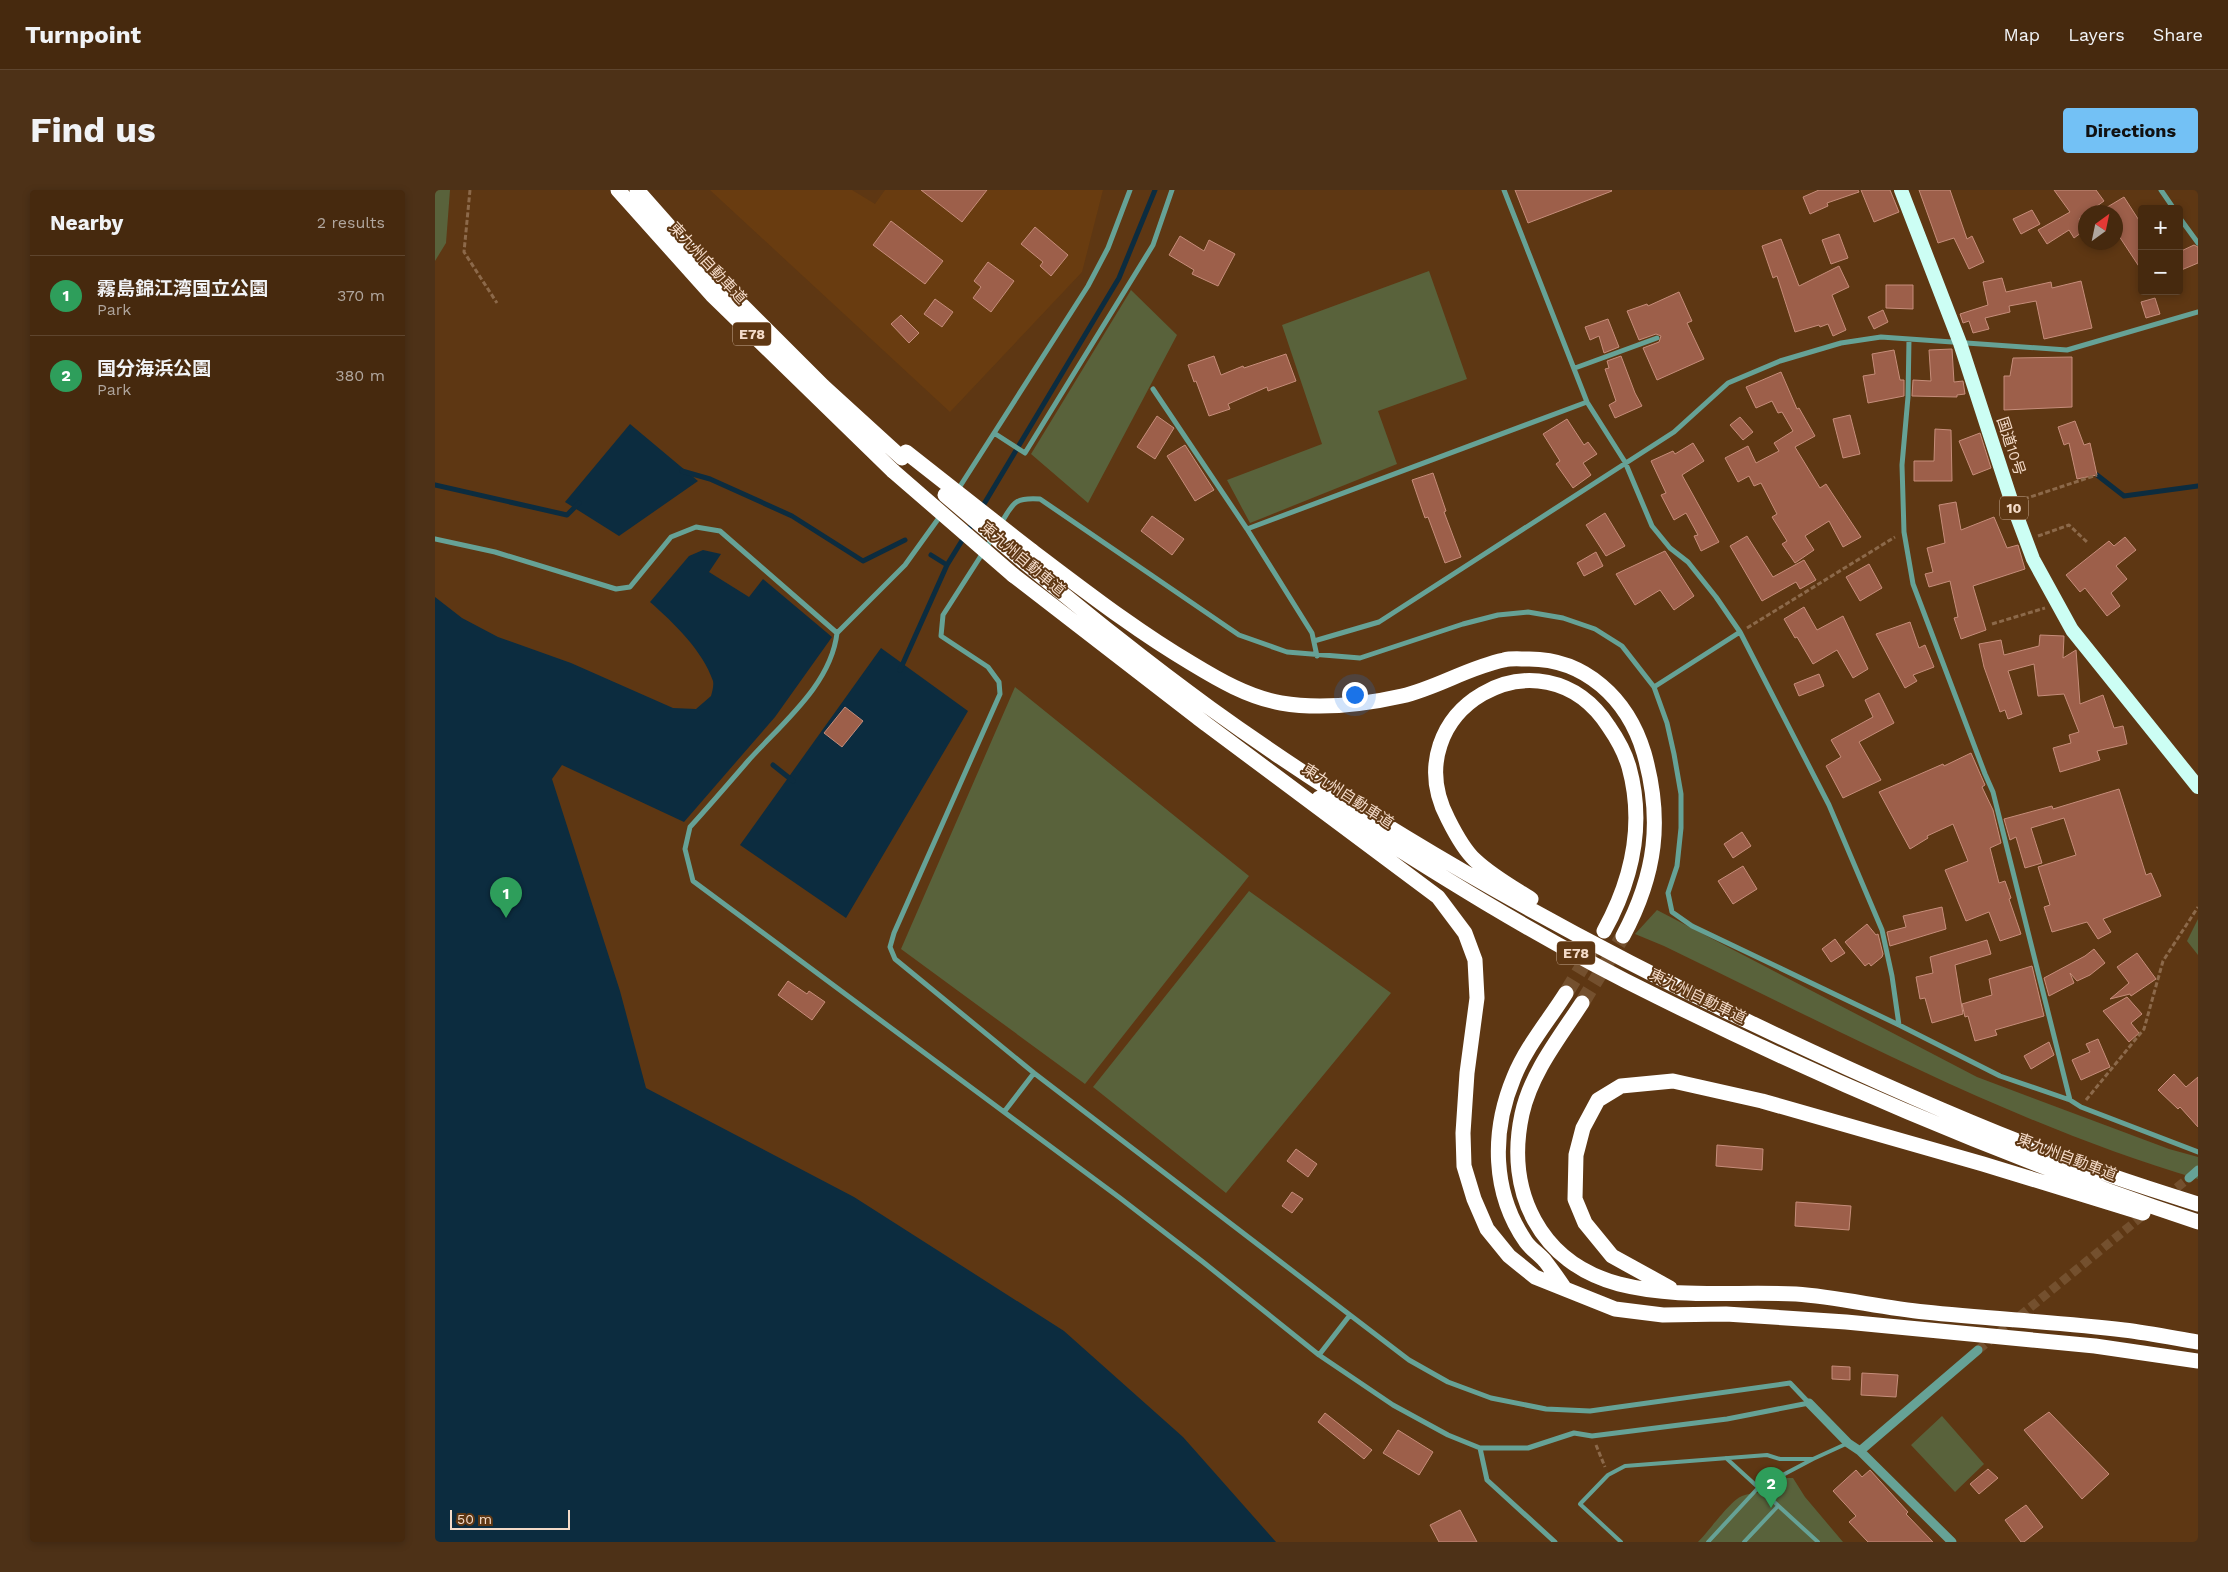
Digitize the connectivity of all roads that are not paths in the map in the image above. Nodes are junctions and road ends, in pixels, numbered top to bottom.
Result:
1 (618, 190) edge
2 (637, 190) edge
3 (1130, 190) edge
4 (1172, 190) edge
5 (1504, 190) edge
6 (1901, 190) edge
7 (2161, 190) edge
8 (2170, 205) edge
9 (2183, 222) edge
10 (2198, 243) edge
11 (2198, 312) edge
12 (1657, 338) dead end
13 (1909, 339) junction
14 (1960, 343) junction
15 (1575, 368) junction
16 (1153, 389) dead end
17 (1587, 402) junction
18 (993, 433) junction
19 (1625, 462) junction
20 (1247, 529) junction
21 (435, 540) edge
22 (1028, 556) junction
23 (1740, 632) junction
24 (837, 634) junction
25 (1314, 641) junction
26 (1317, 656) junction
27 (1654, 687) junction
28 (1197, 718) junction
29 (2198, 787) edge
30 (1603, 931) tunnel mouth
31 (1623, 936) tunnel mouth
32 (1646, 972) junction
33 (1566, 993) tunnel mouth
34 (1582, 1004) tunnel mouth
35 (1899, 1025) junction
36 (1034, 1073) junction
37 (2070, 1100) junction
38 (1004, 1112) junction
39 (2198, 1152) edge
40 (2198, 1170) edge
41 (2189, 1178) tunnel mouth
42 (2198, 1204) edge
43 (2198, 1222) edge
44 (2198, 1227) edge
45 (1566, 1290) junction
46 (1680, 1294) junction
47 (1350, 1315) junction
48 (2198, 1342) edge
49 (1978, 1350) tunnel mouth
50 (1319, 1355) junction
51 (2198, 1361) edge
52 (1809, 1403) junction
53 (1848, 1443) junction
54 (1479, 1448) junction
55 (1860, 1451) junction
56 (1726, 1458) junction
57 (1813, 1459) junction
58 (1758, 1488) junction
59 (1778, 1506) junction
60 (1555, 1542) edge
61 (1621, 1542) edge
62 (1707, 1542) edge
63 (1744, 1542) edge
64 (1818, 1542) edge
65 (1952, 1542) edge

1 - 28 highway, 東九州自動車道 / E78, bridge
2 - 22 highway, 東九州自動車道 / E78, bridge
3 - 18 street
4 - 18 street
5 - 15 street
6 - 14 highway, 国道10号 / 10
7 - 8 street
9 - 10 street
11 - 14 street
12 - 15 street
13 - 14 street
13 - 19 street
13 - 37 street
14 - 29 highway, 国道10号 / 10
15 - 17 street
16 - 20 street
17 - 19 street
17 - 20 street
18 - 24 street
19 - 23 street
19 - 25 street
20 - 25 street
21 - 24 street
22 - 31 highway
22 - 32 highway, 東九州自動車道 / E78
23 - 27 street
23 - 35 street
24 - 38 street
25 - 26 street
26 - 27 street
26 - 36 street
27 - 35 street
28 - 43 highway, 東九州自動車道 / E78
28 - 45 highway
30 - 32 highway
32 - 42 highway, 東九州自動車道 / E78
33 - 45 highway
34 - 46 highway
35 - 37 street
36 - 38 street
36 - 47 street
37 - 39 street
38 - 50 street
40 - 41 street
44 - 46 highway
45 - 51 highway
46 - 48 highway
47 - 50 street
47 - 52 street
49 - 55 street
50 - 54 street
52 - 53 street
52 - 54 street
53 - 55 street
53 - 57 lane
54 - 60 street
55 - 65 street
56 - 57 lane
56 - 58 lane
56 - 61 lane
57 - 58 lane
58 - 59 lane
58 - 62 lane
59 - 63 lane
59 - 64 lane

